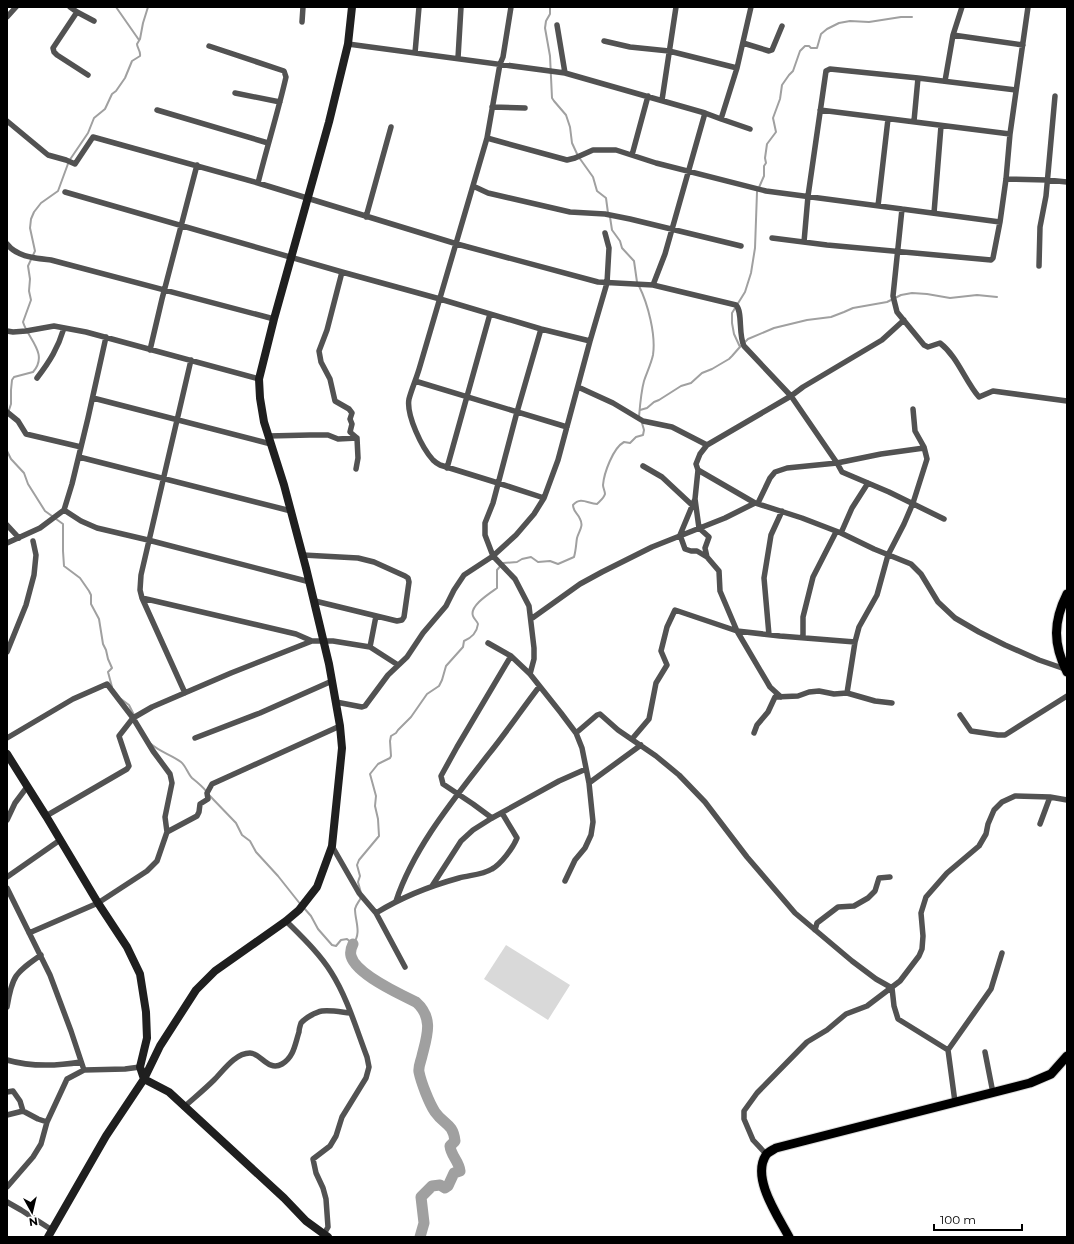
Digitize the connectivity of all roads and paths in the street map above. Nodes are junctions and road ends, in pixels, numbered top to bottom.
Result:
1 (16, 7) edge
2 (70, 7) edge
3 (303, 7) edge
4 (352, 7) edge
5 (419, 7) edge
6 (462, 7) edge
7 (511, 7) edge
8 (676, 7) edge
9 (751, 7) edge
10 (962, 7) edge
11 (1028, 7) edge
12 (77, 12) junction
13 (7, 17) edge
14 (94, 21) dead end
15 (302, 22) dead end
16 (557, 25) dead end
17 (782, 26) dead end
18 (952, 35) junction
19 (604, 40) dead end
20 (743, 43) junction
21 (348, 44) junction
22 (1023, 45) junction
23 (209, 46) dead end
24 (669, 51) junction
25 (415, 53) junction
26 (458, 58) junction
27 (500, 64) junction
28 (737, 68) junction
29 (565, 73) junction
30 (88, 75) dead end
31 (918, 78) junction
32 (945, 81) junction
33 (1016, 90) junction
34 (235, 93) dead end
35 (648, 96) junction
36 (1055, 96) dead end
37 (662, 100) junction
38 (280, 102) junction
39 (492, 106) junction
40 (525, 108) dead end
41 (157, 110) dead end
42 (820, 110) junction
43 (705, 113) junction
44 (721, 119) junction
45 (888, 119) junction
46 (7, 121) edge
47 (914, 121) junction
48 (941, 126) junction
49 (391, 127) dead end
50 (750, 129) dead end
51 (1010, 134) junction
52 (487, 138) junction
53 (268, 143) junction
54 (632, 155) junction
55 (197, 165) junction
56 (688, 171) junction
57 (1006, 179) junction
58 (1047, 180) junction
59 (1067, 182) edge
60 (258, 183) junction
61 (473, 186) junction
62 (65, 192) dead end
63 (808, 196) junction
64 (308, 199) junction
65 (878, 206) junction
66 (902, 209) junction
67 (934, 212) junction
68 (366, 216) junction
69 (1000, 222) junction
70 (182, 226) junction
71 (672, 229) junction
72 (605, 233) dead end
73 (772, 238) dead end
74 (804, 242) junction
75 (7, 244) edge
76 (457, 244) junction
77 (741, 246) dead end
78 (898, 251) junction
79 (292, 257) junction
80 (1039, 266) dead end
81 (342, 272) junction
82 (607, 283) junction
83 (653, 285) junction
84 (164, 289) junction
85 (440, 299) junction
86 (490, 314) junction
87 (274, 319) junction
88 (904, 320) junction
89 (64, 328) junction
90 (541, 329) junction
91 (7, 331) edge
92 (106, 337) junction
93 (590, 341) junction
94 (150, 350) junction
95 (191, 360) junction
96 (37, 378) dead end
97 (259, 379) junction
98 (415, 381) junction
99 (578, 386) junction
100 (467, 396) junction
101 (791, 396) junction
102 (93, 398) junction
103 (1067, 401) edge
104 (913, 409) dead end
105 (516, 412) junction
106 (8, 413) edge
107 (178, 419) junction
108 (567, 427) junction
109 (356, 438) junction
110 (270, 440) junction
111 (707, 445) junction
112 (81, 447) junction
113 (924, 448) junction
114 (79, 457) junction
115 (837, 463) junction
116 (643, 466) dead end
117 (447, 468) junction
118 (356, 469) dead end
119 (698, 470) junction
120 (163, 480) junction
121 (498, 483) junction
122 (868, 483) junction
123 (544, 498) junction
124 (696, 499) junction
125 (756, 503) junction
126 (913, 503) junction
127 (692, 505) junction
128 (63, 511) junction
129 (291, 511) junction
130 (782, 511) junction
131 (944, 519) dead end
132 (7, 525) edge
133 (40, 528) junction
134 (699, 528) junction
135 (839, 532) junction
136 (26, 535) junction
137 (680, 535) junction
138 (20, 538) junction
139 (148, 540) junction
140 (33, 541) junction
141 (7, 543) edge
142 (303, 555) junction
143 (888, 555) junction
144 (493, 556) junction
145 (707, 557) junction
146 (310, 582) junction
147 (1067, 594) edge
148 (142, 598) junction
149 (315, 601) junction
150 (376, 616) junction
151 (531, 620) junction
152 (737, 631) junction
153 (769, 635) junction
154 (803, 638) junction
155 (312, 641) junction
156 (324, 641) junction
157 (855, 642) junction
158 (488, 643) dead end
159 (370, 647) junction
160 (7, 652) edge
161 (511, 656) junction
162 (398, 664) junction
163 (1066, 671) edge
164 (530, 674) junction
165 (332, 681) junction
166 (539, 687) junction
167 (185, 693) junction
168 (847, 694) junction
169 (1067, 696) edge
170 (781, 697) junction
171 (336, 702) junction
172 (892, 703) dead end
173 (960, 715) dead end
174 (135, 717) junction
175 (340, 726) junction
176 (754, 733) dead end
177 (576, 734) junction
178 (7, 738) edge
179 (195, 738) dead end
180 (632, 739) junction
181 (641, 746) junction
182 (7, 754) edge
183 (586, 769) junction
184 (589, 784) junction
185 (27, 787) junction
186 (458, 794) junction
187 (1050, 796) junction
188 (1067, 800) edge
189 (502, 813) junction
190 (46, 816) junction
191 (492, 818) junction
192 (7, 820) edge
193 (1040, 824) dead end
194 (167, 832) junction
195 (60, 840) junction
196 (332, 846) junction
197 (7, 876) edge
198 (890, 877) dead end
199 (565, 881) dead end
200 (432, 886) junction
201 (7, 888) edge
202 (396, 901) junction
203 (98, 903) junction
204 (376, 913) junction
205 (286, 921) junction
206 (815, 930) junction
207 (29, 933) junction
208 (1002, 953) dead end
209 (41, 956) junction
210 (405, 967) dead end
211 (892, 988) junction
212 (7, 1007) edge
213 (350, 1013) junction
214 (948, 1050) junction
215 (985, 1052) dead end
216 (1067, 1056) edge
217 (7, 1060) edge
218 (82, 1062) junction
219 (140, 1067) junction
220 (84, 1070) junction
221 (144, 1079) junction
222 (7, 1092) edge
223 (993, 1093) junction
224 (955, 1102) junction
225 (184, 1107) junction
226 (23, 1111) junction
227 (7, 1115) edge
228 (47, 1122) junction
229 (766, 1154) junction
230 (7, 1187) edge
231 (7, 1202) edge
232 (50, 1234) edge
233 (326, 1236) edge
234 (789, 1237) edge

1 - 13 street
2 - 12 street
3 - 15 street
4 - 21 street
5 - 25 street
6 - 26 street
7 - 27 street
8 - 24 street
9 - 20 street
10 - 18 street
11 - 22 street
12 - 14 street
12 - 30 street
16 - 29 street
17 - 20 street
18 - 22 street
18 - 32 street
19 - 24 street
20 - 28 street
21 - 25 street
21 - 64 street
22 - 33 street
23 - 38 street
24 - 28 street
24 - 37 street
25 - 26 street
26 - 27 street
27 - 29 street
27 - 39 street
28 - 44 street
29 - 35 street
31 - 32 street
31 - 42 street
31 - 47 street
32 - 33 street
33 - 51 street
34 - 38 street
35 - 37 street
35 - 54 street
36 - 58 street
37 - 43 street
38 - 53 street
39 - 40 street
39 - 52 street
41 - 53 street
42 - 45 street
42 - 63 street
43 - 44 street
43 - 56 street
44 - 50 street
45 - 47 street
45 - 65 street
46 - 55 street
47 - 48 street
48 - 51 street
48 - 67 street
49 - 68 street
51 - 57 street
52 - 54 street
52 - 61 street
53 - 60 street
54 - 56 street
55 - 60 street
55 - 70 street
56 - 63 street
56 - 71 street
57 - 58 street
57 - 69 street
58 - 59 street
58 - 80 street
60 - 64 street
61 - 71 street
61 - 76 street
62 - 70 street
63 - 65 street
63 - 74 street
64 - 68 street
64 - 79 street
65 - 66 street
66 - 67 street
66 - 78 street
67 - 69 street
68 - 76 street
69 - 78 street
70 - 79 street
70 - 84 street
71 - 77 street
71 - 83 street
72 - 82 street
73 - 74 street
74 - 78 street
75 - 84 street
76 - 82 street
76 - 85 street
78 - 88 street
79 - 81 street
79 - 87 street
81 - 85 street
81 - 109 street
82 - 83 street
82 - 93 street
83 - 101 street
84 - 87 street
84 - 94 street
85 - 86 street
85 - 98 street
86 - 90 street
86 - 100 street
87 - 97 street
88 - 101 street
88 - 103 street
89 - 91 street
89 - 92 street
89 - 96 street
90 - 93 street
90 - 105 street
92 - 94 street
92 - 102 street
93 - 99 street
94 - 95 street
95 - 97 street
95 - 107 street
97 - 110 street
98 - 100 street
98 - 117 street
99 - 108 street
99 - 111 street
100 - 105 street
100 - 117 street
101 - 111 street
101 - 115 street
102 - 107 street
102 - 112 street
104 - 113 street
105 - 108 street
105 - 121 street
106 - 112 street
107 - 110 street
107 - 120 street
108 - 123 street
109 - 110 street
109 - 118 street
110 - 129 street
111 - 119 street
112 - 114 street
113 - 115 street
113 - 126 street
114 - 120 street
114 - 128 street
115 - 122 street
115 - 125 street
116 - 127 street
117 - 121 street
119 - 124 street
119 - 125 street
120 - 129 street
120 - 139 street
121 - 123 street
121 - 144 street
122 - 126 street
122 - 135 street
123 - 144 street
124 - 127 street
124 - 134 street
125 - 130 street
125 - 134 street
126 - 131 street
126 - 143 street
127 - 137 street
128 - 133 street
128 - 139 street
129 - 142 street
130 - 135 street
130 - 153 street
132 - 138 street
133 - 136 street
133 - 140 street
134 - 137 street
134 - 145 street
135 - 143 street
135 - 154 street
136 - 138 street
136 - 140 street
137 - 145 street
137 - 151 street
138 - 141 street
139 - 146 street
139 - 148 street
140 - 160 street
142 - 146 street
142 - 150 street
143 - 157 street
143 - 163 street
144 - 151 street
144 - 162 street
145 - 152 street
146 - 149 street
147 - 163 main road
148 - 155 street
148 - 167 street
149 - 150 street
149 - 156 street
150 - 159 street
151 - 164 street
152 - 153 street
152 - 170 street
152 - 180 street
153 - 154 street
154 - 157 street
155 - 156 street
155 - 167 street
156 - 159 street
156 - 165 street
157 - 168 street
158 - 161 street
159 - 162 street
161 - 164 street
161 - 186 street
162 - 171 street
164 - 166 street
165 - 171 street
165 - 179 street
166 - 177 street
166 - 186 street
167 - 174 street
168 - 170 street
168 - 172 street
169 - 173 street
170 - 176 street
171 - 175 street
174 - 178 street
174 - 190 street
174 - 194 street
175 - 194 street
175 - 196 street
177 - 180 street
177 - 183 street
180 - 181 street
181 - 184 street
181 - 206 street
182 - 185 street
183 - 184 street
183 - 189 street
184 - 199 street
185 - 190 street
185 - 192 street
186 - 191 street
186 - 202 street
187 - 188 street
187 - 193 street
187 - 211 street
189 - 191 street
189 - 200 street
190 - 195 street
191 - 200 street
194 - 203 street
195 - 197 street
195 - 203 street
196 - 204 street
196 - 205 street
198 - 206 street
200 - 202 street
201 - 207 street
202 - 204 street
203 - 207 street
203 - 219 street
204 - 210 street
205 - 213 street
205 - 221 street
206 - 211 street
207 - 209 street
208 - 214 street
209 - 212 street
209 - 218 street
211 - 214 street
211 - 229 street
213 - 225 street
213 - 233 street
214 - 224 street
215 - 223 street
216 - 223 main road
217 - 218 street
218 - 220 street
219 - 220 street
219 - 221 street
220 - 228 street
221 - 225 street
221 - 232 street
222 - 226 street
223 - 224 main road
224 - 229 main road
225 - 233 street
226 - 227 street
226 - 228 street
228 - 230 street
229 - 234 main road
231 - 232 street

